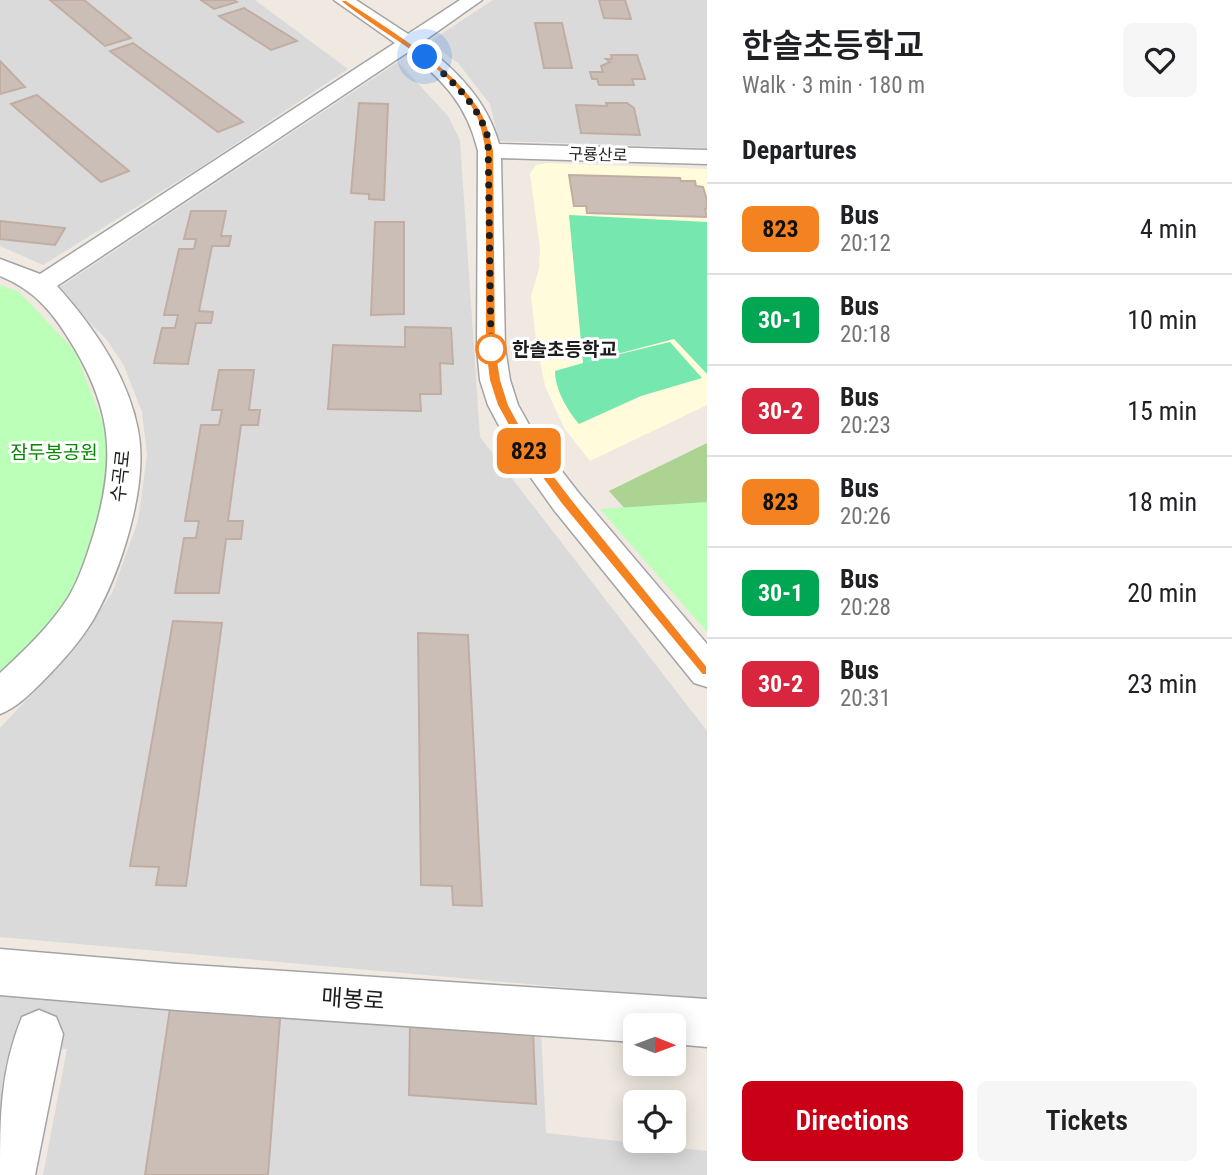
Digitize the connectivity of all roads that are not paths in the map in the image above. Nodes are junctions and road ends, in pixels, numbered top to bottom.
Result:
1 (343, 0) edge
2 (473, 0) edge
3 (406, 43) junction
4 (489, 150) junction
5 (707, 157) edge
6 (0, 267) edge
7 (41, 285) junction
8 (707, 671) edge
9 (0, 697) edge
10 (0, 972) edge
11 (707, 1023) edge
12 (39, 1034) dead end
13 (9, 1175) edge

1 - 3 street
2 - 3 street
3 - 4 street
3 - 7 street
4 - 5 street, 구룡산로
4 - 8 street
6 - 7 street, 수곡로
7 - 9 street, 수곡로
10 - 11 street, 매봉로
12 - 13 street

